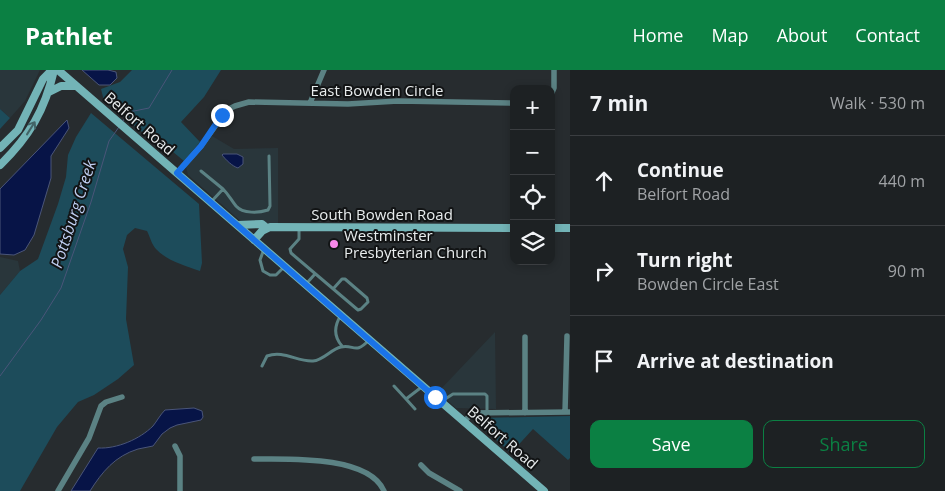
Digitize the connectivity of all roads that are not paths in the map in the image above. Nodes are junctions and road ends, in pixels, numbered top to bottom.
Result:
1 (53, 70) edge
2 (58, 70) edge
3 (324, 70) edge
4 (554, 70) edge
5 (554, 85) edge
6 (76, 86) junction
7 (49, 92) junction
8 (310, 103) junction
9 (510, 103) edge
10 (0, 148) edge
11 (269, 156) dead end
12 (0, 166) edge
13 (201, 171) dead end
14 (177, 173) junction
15 (223, 189) junction
16 (211, 202) junction
17 (238, 225) junction
18 (299, 227) junction
19 (266, 228) junction
20 (510, 228) edge
21 (555, 228) edge
22 (570, 228) edge
23 (254, 240) junction
24 (264, 248) junction
25 (285, 266) junction
26 (315, 274) junction
27 (306, 284) junction
28 (333, 289) junction
29 (341, 315) junction
30 (566, 336) dead end
31 (525, 337) dead end
32 (370, 340) junction
33 (342, 346) junction
34 (262, 365) dead end
35 (394, 386) dead end
36 (423, 386) junction
37 (122, 397) dead end
38 (406, 399) junction
39 (441, 402) junction
40 (415, 409) dead end
41 (524, 412) junction
42 (567, 412) edge
43 (487, 413) junction
44 (464, 422) junction
45 (175, 446) dead end
46 (254, 459) dead end
47 (421, 465) dead end
48 (58, 491) edge
49 (180, 491) edge
50 (384, 491) edge
51 (460, 491) edge
52 (544, 491) edge

1 - 7 main road
1 - 10 main road
2 - 6 main road, Belfort Road
3 - 8 street
4 - 5 street
6 - 7 main road
6 - 14 main road, Belfort Road
12 -> 7 main road
8 - 9 street, East Bowden Circle
8 - 14 street, East Bowden Circle
11 - 15 lane
13 - 15 lane
14 - 16 main road, Belfort Road
15 - 16 lane
16 - 17 main road, Belfort Road
17 - 19 main road, South Bowden Road
17 - 23 main road, Belfort Road
18 - 19 main road, South Bowden Road
18 - 20 main road, South Bowden Road
18 - 26 lane
19 - 23 main road
21 - 22 main road
23 - 24 main road, Belfort Road
24 - 25 main road, Belfort Road
24 - 25 lane
25 - 27 main road, Belfort Road
26 - 27 lane
26 - 28 lane
27 - 29 main road, Belfort Road
28 - 28 lane
29 - 32 main road, Belfort Road
29 - 33 lane
30 - 42 street
31 - 41 street
32 - 33 lane
32 - 36 main road, Belfort Road
33 - 34 lane
35 - 38 lane
36 - 38 lane
36 - 39 main road, Belfort Road
37 - 48 street
38 - 40 lane
39 - 43 lane
39 - 44 main road, Belfort Road
41 - 42 street
41 - 43 street
43 - 44 street
44 - 52 main road, Belfort Road
45 - 49 street
46 - 50 street
47 - 51 street

